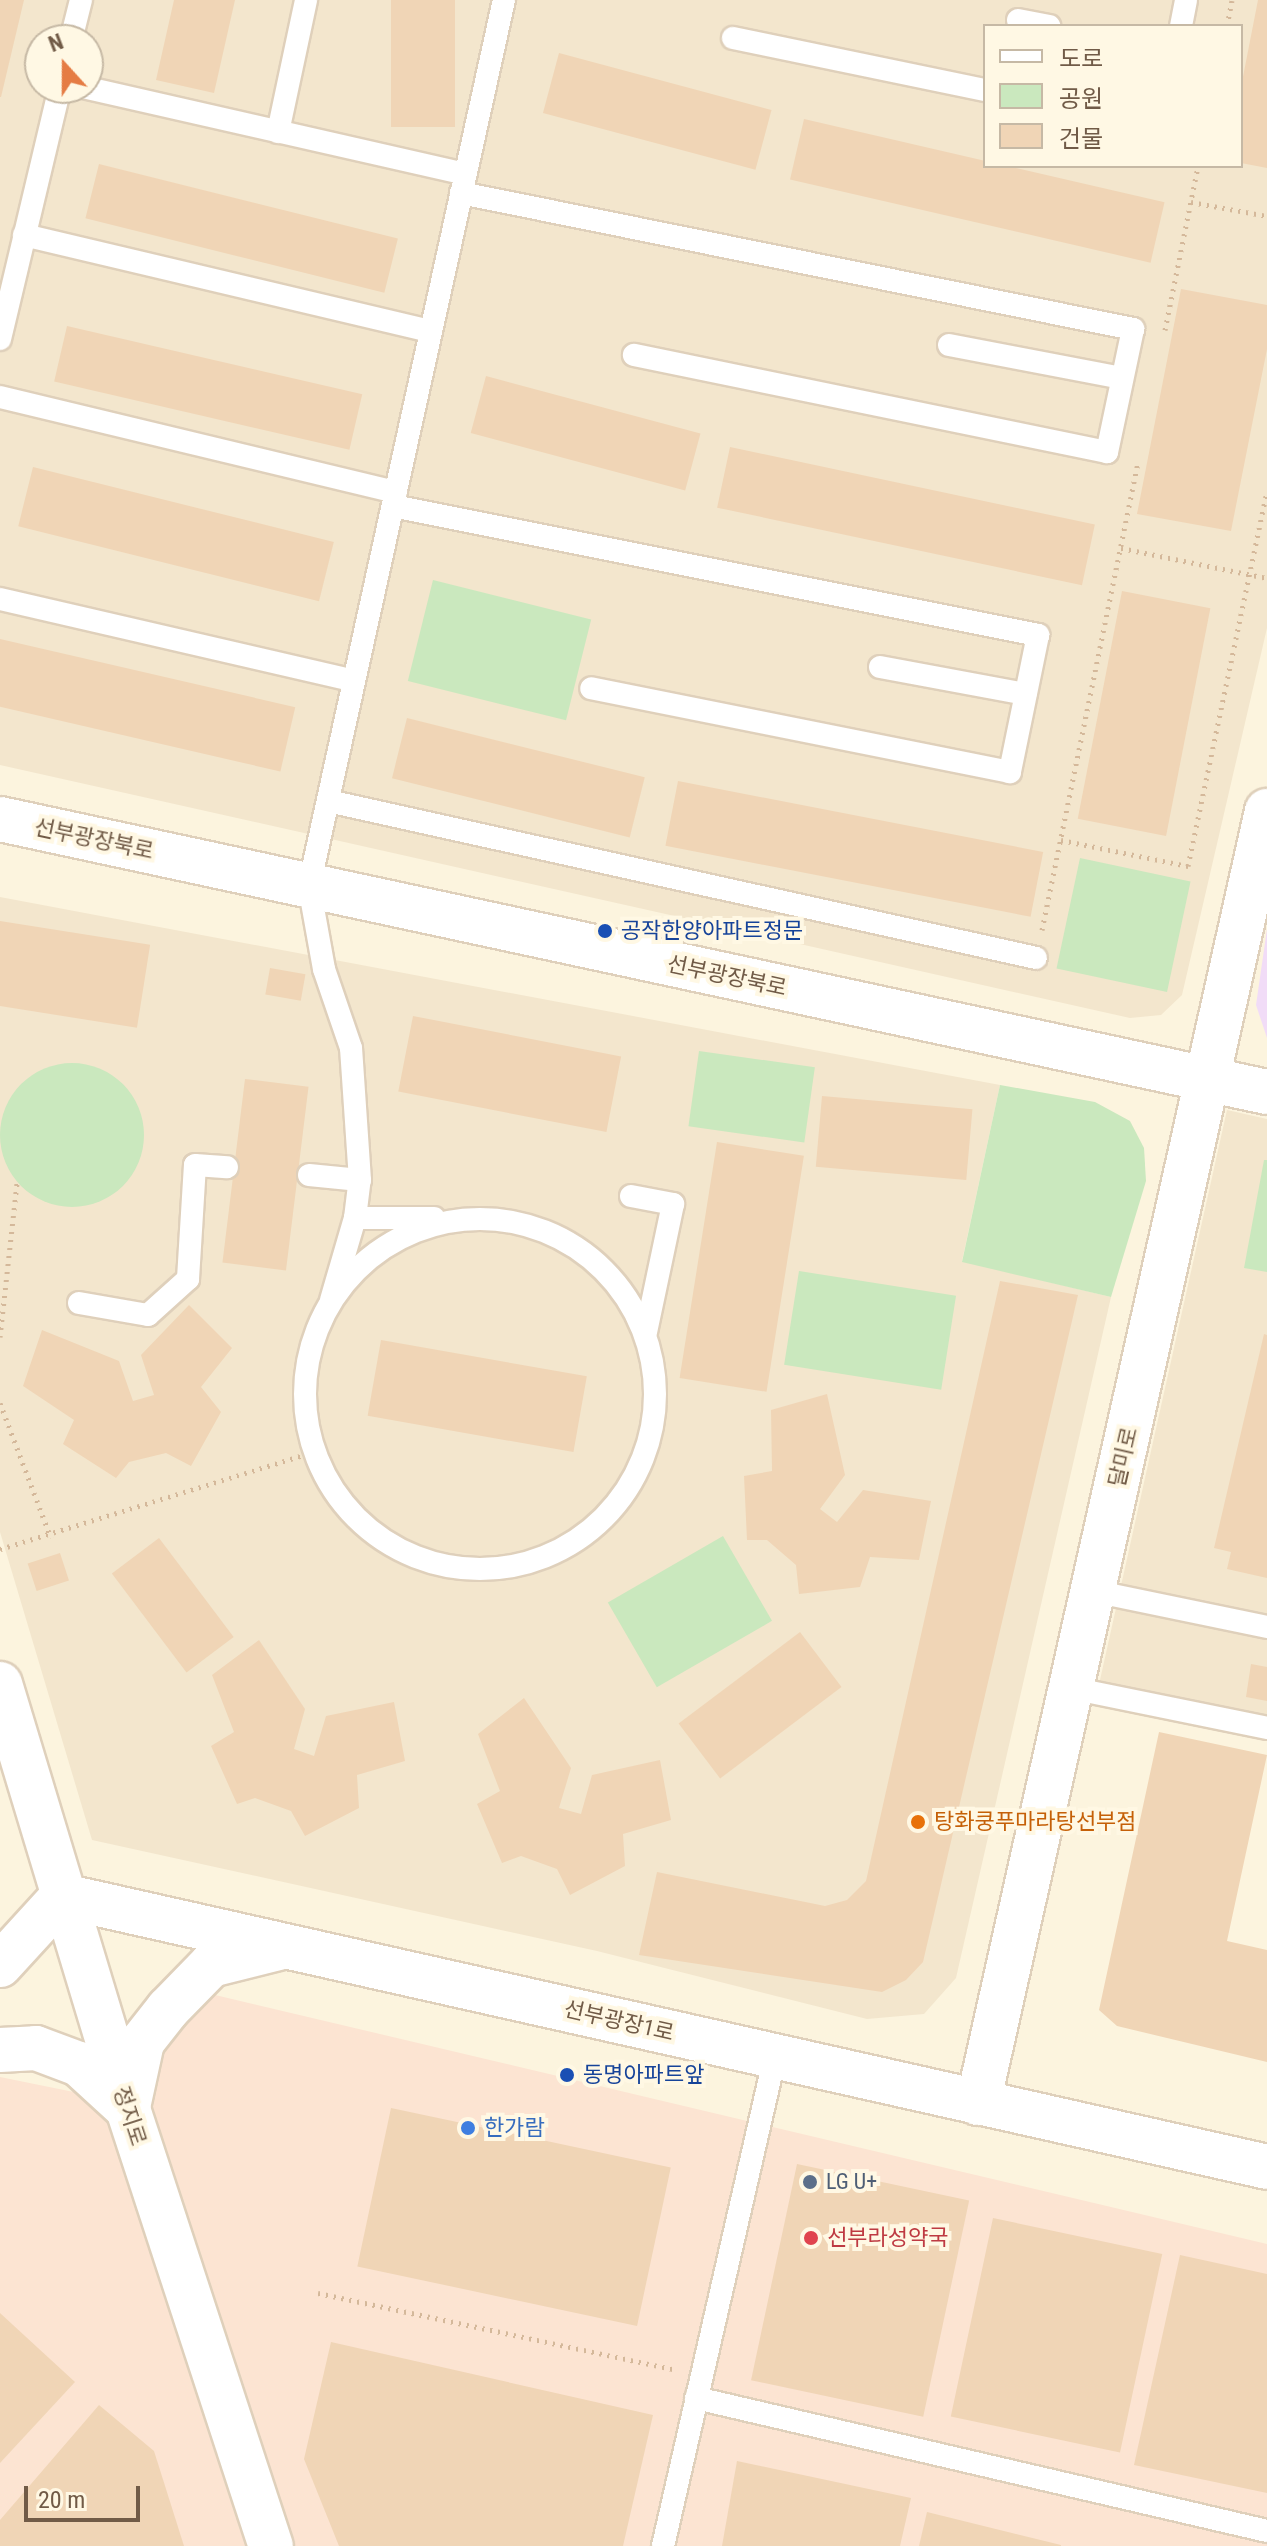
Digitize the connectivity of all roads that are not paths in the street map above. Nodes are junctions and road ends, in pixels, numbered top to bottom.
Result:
1 (81, 0) edge
2 (306, 0) edge
3 (504, 0) edge
4 (1186, 0) edge
5 (1018, 20) dead end
6 (75, 24) edge
7 (1039, 24) edge
8 (1181, 24) edge
9 (733, 38) dead end
10 (983, 90) edge
11 (104, 92) edge
12 (56, 104) edge
13 (278, 132) junction
14 (463, 184) junction
15 (24, 235) junction
16 (431, 331) junction
17 (0, 339) edge
18 (949, 345) dead end
19 (634, 355) dead end
20 (1122, 378) junction
21 (0, 397) edge
22 (394, 499) junction
23 (0, 599) edge
24 (880, 667) dead end
25 (354, 681) junction
26 (591, 688) dead end
27 (1026, 694) junction
28 (328, 801) junction
29 (1267, 811) edge
30 (0, 819) edge
31 (309, 886) junction
32 (1036, 958) road end
33 (1207, 1079) junction
34 (1267, 1092) edge
35 (227, 1167) dead end
36 (309, 1175) dead end
37 (360, 1180) junction
38 (631, 1196) dead end
39 (355, 1218) junction
40 (494, 1218) junction
41 (331, 1300) junction
42 (79, 1303) dead end
43 (646, 1332) junction
44 (1093, 1591) junction
45 (1267, 1627) edge
46 (0, 1684) edge
47 (1071, 1688) junction
48 (1267, 1728) edge
49 (63, 1896) junction
50 (284, 1946) junction
51 (0, 1965) edge
52 (0, 2050) edge
53 (775, 2056) junction
54 (978, 2103) junction
55 (128, 2109) junction
56 (1267, 2167) edge
57 (696, 2398) junction
58 (1267, 2531) edge
59 (271, 2546) edge
60 (663, 2546) edge

1 - 6 lane
2 - 13 lane
3 - 14 lane
4 - 8 lane
5 - 7 lane
9 - 10 lane
11 - 13 lane
12 - 15 lane
13 - 14 lane
14 - 16 lane
14 - 20 lane
15 - 16 lane
15 - 17 lane
16 - 22 lane
18 - 20 lane
19 - 20 lane
21 - 22 lane
22 - 25 lane
22 - 27 lane
23 - 25 lane
24 - 27 lane
25 - 28 lane
26 - 27 lane
28 - 31 lane
28 - 32 lane
29 - 33 street, 달미로
30 - 31 street, 선부광장북로
31 - 33 street, 선부광장북로
31 - 37 lane
33 - 34 street, 선부광장북로
33 - 44 street, 달미로
35 - 42 lane
36 - 37 lane
37 - 39 lane
38 - 43 lane
39 - 40 lane
39 - 41 lane
40 - 41 lane
40 - 43 lane
41 - 43 lane
44 - 45 lane
44 - 47 street, 달미로
46 - 49 street, 정지로
47 - 48 lane
47 - 54 street, 달미로
49 - 50 street, 선부광장1로
49 - 51 street
49 - 55 street, 정지로
50 - 53 street, 선부광장1로
50 - 55 street
52 - 55 street
53 - 54 street, 선부광장1로
53 - 57 lane
54 - 56 street, 선부광장1로
55 - 59 street, 정지로
57 - 58 lane
57 - 60 lane

